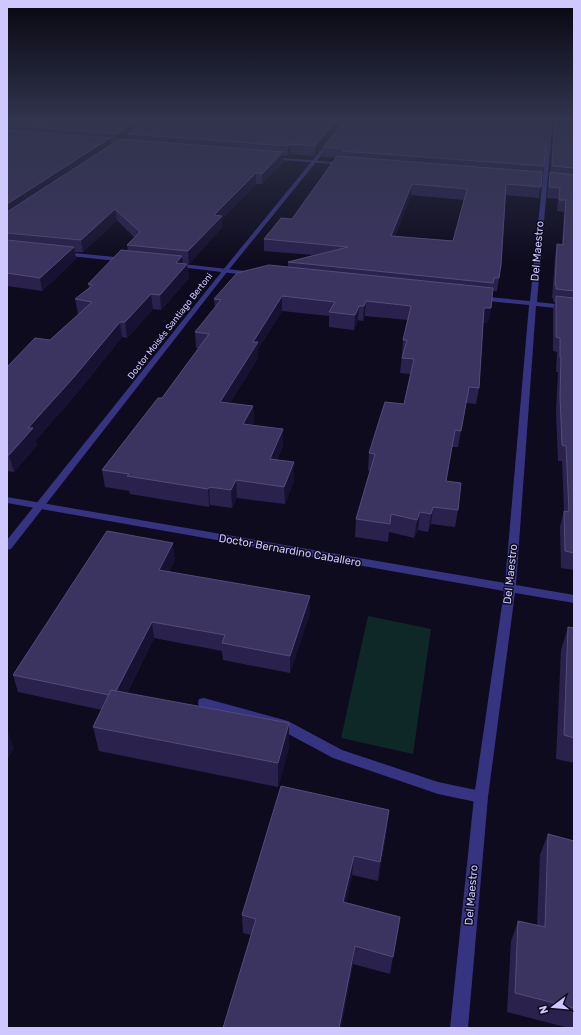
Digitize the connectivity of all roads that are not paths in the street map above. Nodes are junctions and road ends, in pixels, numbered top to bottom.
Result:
1 (310, 166) edge
2 (545, 166) edge
3 (54, 253) edge
4 (131, 261) edge
5 (170, 265) edge
6 (225, 271) junction
7 (264, 275) edge
8 (469, 297) edge
9 (532, 304) junction
10 (574, 308) edge
11 (7, 500) edge
12 (41, 506) junction
13 (7, 547) edge
14 (510, 588) junction
15 (574, 599) edge
16 (204, 703) dead end
17 (480, 797) junction
18 (458, 1028) edge

1 - 6 street, Doctor Moisés Santiago Bertoni
2 - 9 street, Del Maestro
3 - 4 street
5 - 6 street
6 - 7 street
6 - 12 street, Doctor Moisés Santiago Bertoni
8 - 9 street
9 - 10 street
9 - 14 street, Del Maestro
11 - 12 street, Doctor Bernardino Caballero
12 - 13 street, Doctor Moisés Santiago Bertoni
12 - 14 street, Doctor Bernardino Caballero
14 - 15 street, Doctor Bernardino Caballero
14 - 17 street, Del Maestro
16 - 17 street
17 - 18 street, Del Maestro

